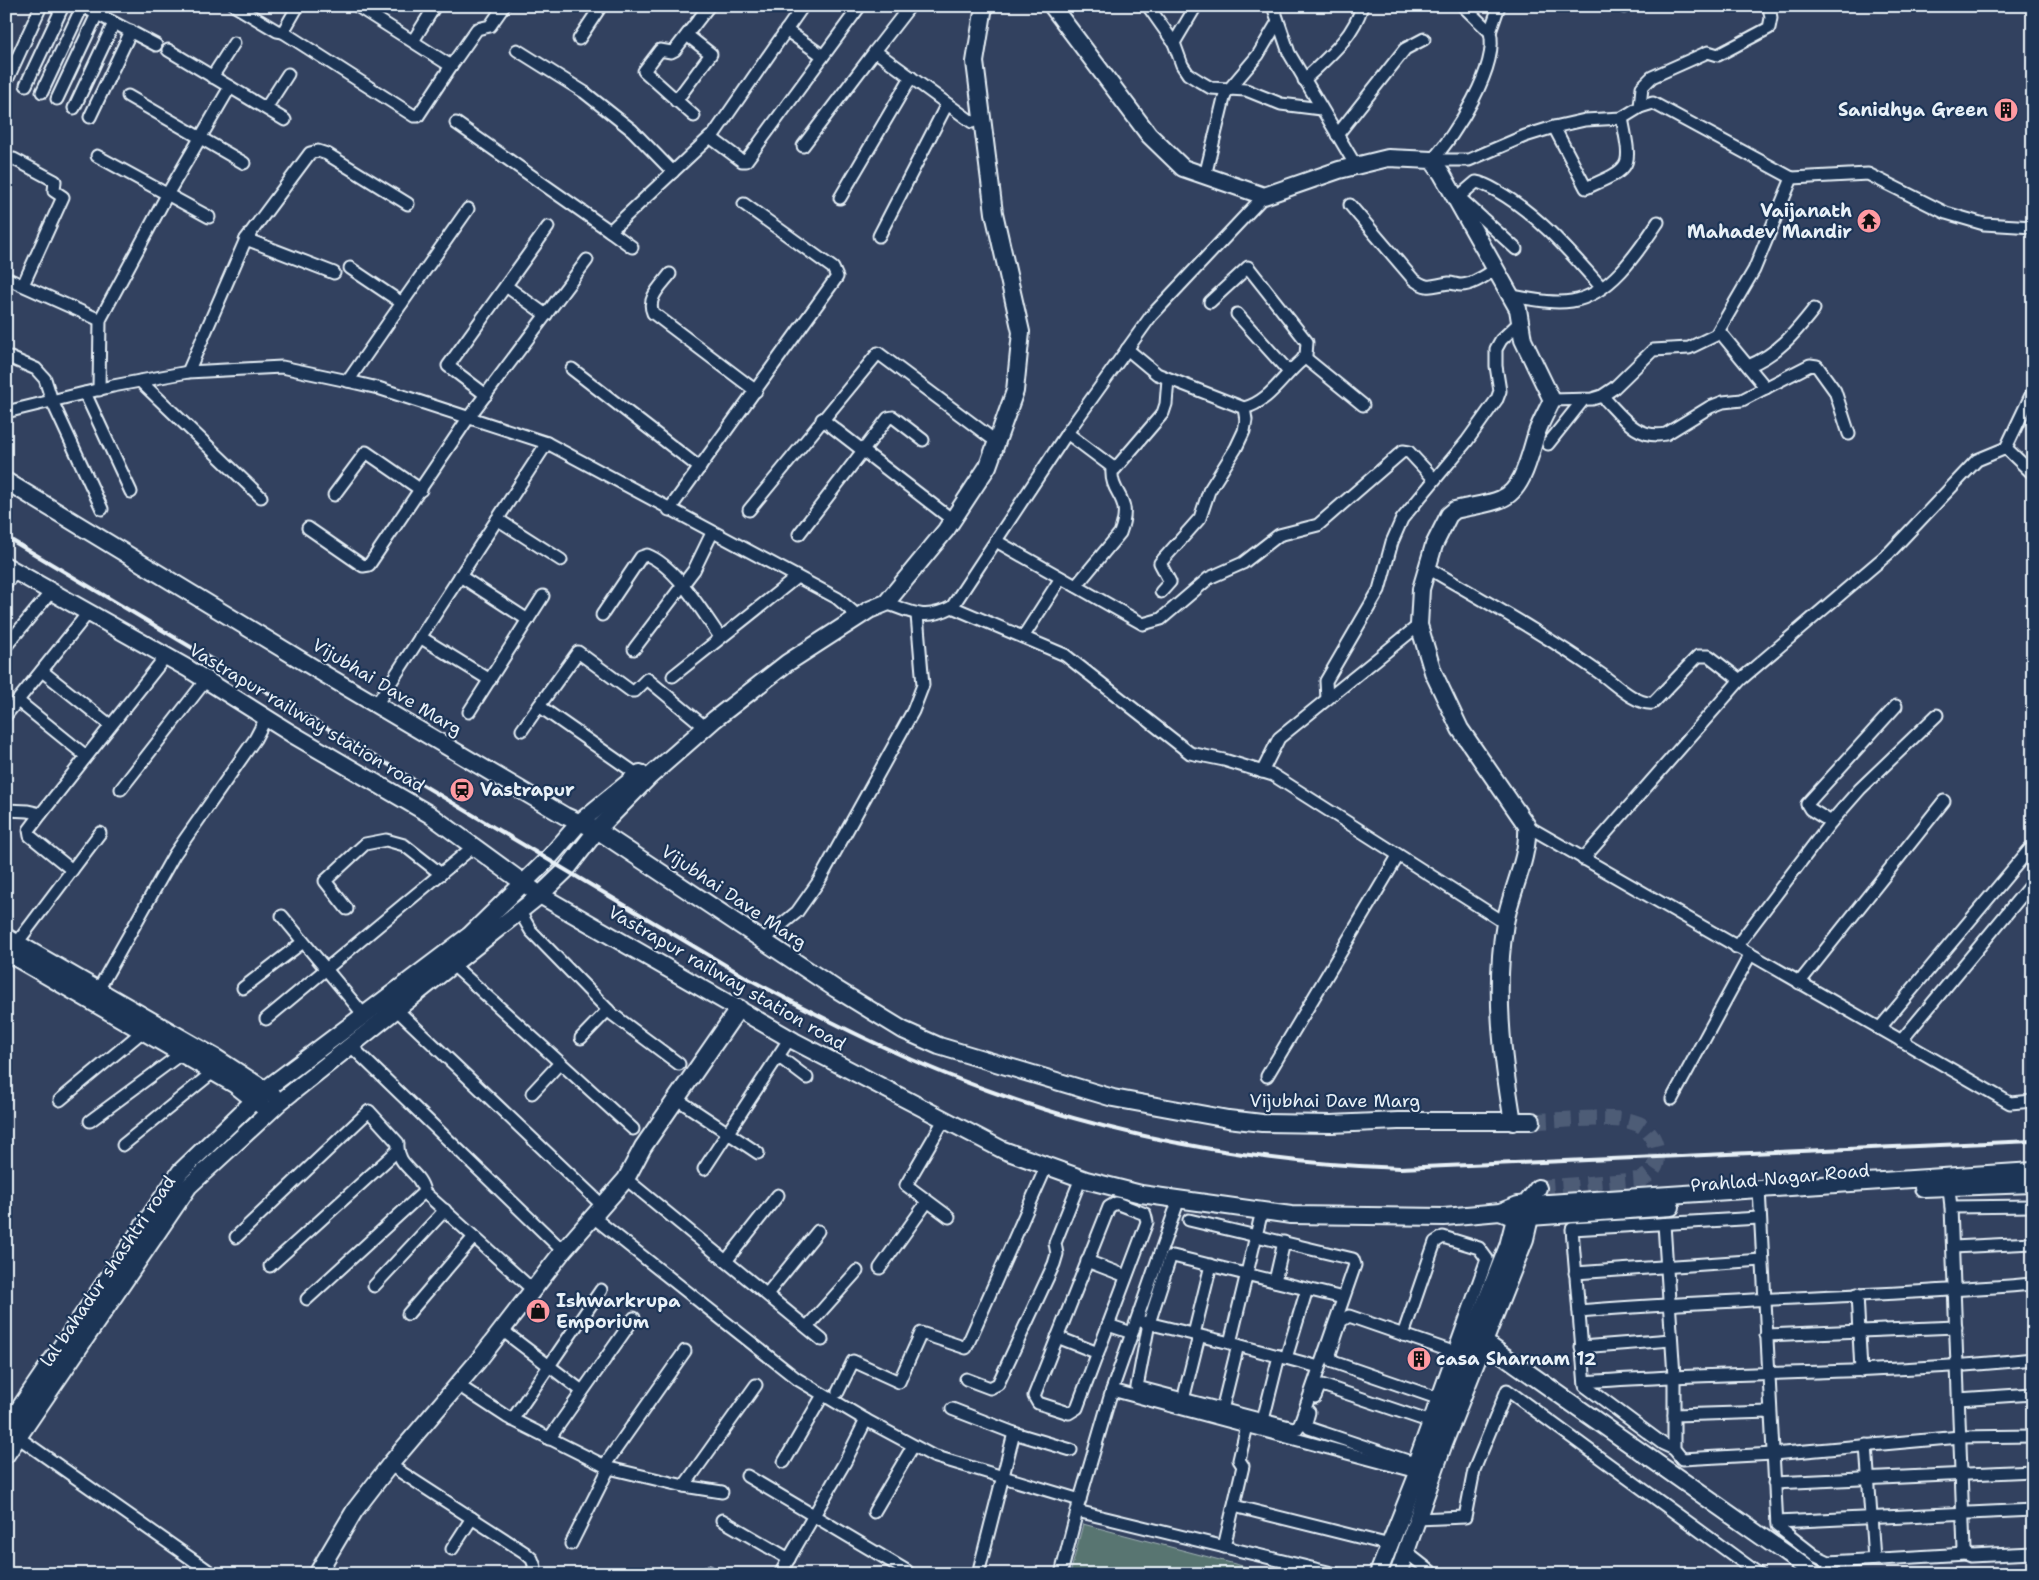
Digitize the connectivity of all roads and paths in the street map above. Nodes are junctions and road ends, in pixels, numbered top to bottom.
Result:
1 (41, 6) edge
2 (63, 6) edge
3 (82, 6) edge
4 (235, 6) edge
5 (357, 6) edge
6 (435, 6) edge
7 (504, 6) edge
8 (601, 6) edge
9 (709, 6) edge
10 (802, 6) edge
11 (910, 6) edge
12 (975, 6) edge
13 (984, 6) edge
14 (1052, 6) edge
15 (1148, 6) edge
16 (1196, 6) edge
17 (1273, 6) edge
18 (1362, 6) edge
19 (1463, 6) edge
20 (1499, 6) edge
21 (1769, 6) edge
22 (296, 7) edge
23 (854, 8) edge
24 (97, 14) junction
25 (114, 23) junction
26 (1277, 23) junction
27 (786, 30) junction
28 (130, 31) junction
29 (283, 32) junction
30 (1490, 32) junction
31 (687, 35) junction
32 (579, 39) dead end
33 (1424, 40) dead end
34 (413, 41) junction
35 (234, 42) dead end
36 (1174, 43) junction
37 (156, 45) dead end
38 (168, 50) dead end
39 (517, 50) dead end
40 (875, 51) junction
41 (823, 56) junction
42 (451, 66) junction
43 (288, 74) dead end
44 (212, 76) junction
45 (911, 77) junction
46 (8, 78) dead end
47 (1304, 80) junction
48 (26, 85) dead end
49 (230, 87) junction
50 (1229, 89) junction
51 (42, 92) dead end
52 (128, 96) dead end
53 (57, 99) dead end
54 (676, 101) junction
55 (947, 104) junction
56 (1640, 107) junction
57 (74, 108) dead end
58 (266, 108) junction
59 (1321, 109) junction
60 (694, 116) dead end
61 (90, 117) dead end
62 (1622, 118) junction
63 (285, 120) dead end
64 (972, 122) junction
65 (456, 123) dead end
66 (1554, 127) junction
67 (1337, 135) junction
68 (201, 137) junction
69 (712, 137) junction
70 (803, 146) dead end
71 (97, 156) dead end
72 (14, 159) dead end
73 (1432, 160) junction
74 (244, 163) dead end
75 (1356, 166) junction
76 (673, 172) junction
77 (1205, 176) junction
78 (1792, 178) junction
79 (168, 193) junction
80 (1264, 196) junction
81 (840, 198) dead end
82 (1458, 198) junction
83 (408, 204) dead end
84 (744, 204) dead end
85 (1350, 205) dead end
86 (468, 209) dead end
87 (209, 217) dead end
88 (1658, 222) dead end
89 (548, 226) dead end
90 (2033, 227) edge
91 (610, 231) junction
92 (879, 236) dead end
93 (246, 239) junction
94 (632, 247) dead end
95 (1516, 249) dead end
96 (587, 260) dead end
97 (350, 268) dead end
98 (1496, 269) junction
99 (334, 273) dead end
100 (670, 274) dead end
101 (6, 278) edge
102 (23, 285) junction
103 (506, 286) junction
104 (1601, 288) junction
105 (1511, 296) junction
106 (402, 302) junction
107 (1210, 302) dead end
108 (1814, 309) dead end
109 (1237, 314) dead end
110 (546, 315) junction
111 (100, 320) junction
112 (1520, 322) junction
113 (1719, 331) junction
114 (1127, 349) junction
115 (6, 356) edge
116 (1304, 357) junction
117 (1748, 366) junction
118 (572, 369) dead end
119 (188, 372) junction
120 (1289, 372) junction
121 (1168, 378) junction
122 (348, 380) junction
123 (140, 381) junction
124 (1766, 388) junction
125 (98, 390) junction
126 (756, 391) junction
127 (2033, 391) edge
128 (85, 393) junction
129 (486, 394) junction
130 (1602, 396) junction
131 (1552, 400) junction
132 (1583, 400) junction
133 (52, 401) junction
134 (1363, 405) dead end
135 (1244, 408) junction
136 (6, 412) edge
137 (469, 417) junction
138 (822, 419) junction
139 (1067, 433) junction
140 (1849, 434) dead end
141 (990, 437) junction
142 (923, 440) dead end
143 (547, 443) junction
144 (1548, 444) dead end
145 (2006, 448) junction
146 (863, 451) junction
147 (700, 468) junction
148 (1112, 469) junction
149 (2033, 474) edge
150 (1434, 479) junction
151 (6, 481) edge
152 (421, 490) junction
153 (131, 492) dead end
154 (334, 495) dead end
155 (261, 497) dead end
156 (102, 510) dead end
157 (669, 510) junction
158 (749, 510) dead end
159 (946, 515) junction
160 (497, 519) junction
161 (308, 528) dead end
162 (712, 533) junction
163 (799, 534) dead end
164 (996, 541) junction
165 (561, 560) dead end
166 (1428, 568) junction
167 (10, 573) edge
168 (460, 576) junction
169 (797, 577) junction
170 (1061, 578) junction
171 (1076, 586) junction
172 (683, 587) junction
173 (51, 592) junction
174 (1161, 592) dead end
175 (543, 596) dead end
176 (886, 603) junction
177 (952, 607) junction
178 (88, 613) junction
179 (602, 615) dead end
180 (854, 615) junction
181 (917, 615) junction
182 (528, 620) junction
183 (1419, 625) junction
184 (420, 637) junction
185 (720, 637) junction
186 (1023, 637) junction
187 (6, 646) edge
188 (634, 649) dead end
189 (166, 656) junction
190 (42, 671) junction
191 (674, 676) dead end
192 (206, 680) junction
193 (490, 680) junction
194 (1740, 680) junction
195 (1327, 699) junction
196 (18, 701) junction
197 (376, 705) junction
198 (539, 706) junction
199 (1896, 706) dead end
200 (469, 712) dead end
201 (6, 715) edge
202 (1937, 715) dead end
203 (266, 718) junction
204 (699, 722) junction
205 (110, 725) junction
206 (522, 730) dead end
207 (86, 756) junction
208 (1262, 772) junction
209 (638, 775) junction
210 (122, 789) dead end
211 (1944, 801) dead end
212 (6, 810) edge
213 (41, 814) junction
214 (580, 822) junction
215 (1831, 822) junction
216 (1527, 826) junction
217 (597, 830) junction
218 (100, 833) dead end
219 (473, 847) junction
220 (2029, 850) dead end
221 (1398, 856) junction
222 (1583, 859) junction
223 (72, 870) junction
224 (441, 874) junction
225 (2033, 882) edge
226 (523, 884) junction
227 (540, 895) junction
228 (347, 908) dead end
229 (520, 912) junction
230 (282, 916) dead end
231 (1505, 923) junction
232 (763, 940) junction
233 (303, 942) junction
234 (10, 944) edge
235 (1736, 947) junction
236 (1750, 955) junction
237 (453, 966) junction
238 (326, 969) junction
239 (1799, 983) junction
240 (243, 988) dead end
241 (98, 990) junction
242 (739, 1008) junction
243 (397, 1010) junction
244 (608, 1010) junction
245 (364, 1015) junction
246 (266, 1019) dead end
247 (1880, 1029) junction
248 (143, 1030) junction
249 (582, 1038) dead end
250 (790, 1038) junction
251 (1901, 1041) junction
252 (351, 1046) junction
253 (182, 1053) junction
254 (778, 1056) junction
255 (560, 1063) junction
256 (679, 1064) dead end
257 (213, 1072) junction
258 (1267, 1076) dead end
259 (807, 1078) dead end
260 (532, 1093) dead end
261 (261, 1094) junction
262 (677, 1099) junction
263 (1672, 1099) dead end
264 (60, 1100) dead end
265 (2033, 1101) edge
266 (274, 1107) junction
267 (944, 1120) junction
268 (90, 1121) dead end
269 (1532, 1121) tunnel mouth
270 (1513, 1122) junction
271 (633, 1129) dead end
272 (728, 1133) junction
273 (123, 1145) dead end
274 (397, 1150) junction
275 (758, 1154) dead end
276 (1047, 1165) junction
277 (704, 1169) dead end
278 (2033, 1171) edge
279 (1081, 1178) junction
280 (626, 1179) junction
281 (1948, 1181) junction
282 (2033, 1184) edge
283 (1538, 1188) dead end
284 (424, 1192) junction
285 (778, 1195) dead end
286 (1759, 1195) junction
287 (1179, 1199) junction
288 (927, 1202) junction
289 (2033, 1206) edge
290 (1951, 1207) junction
291 (445, 1210) junction
292 (1262, 1210) junction
293 (1520, 1210) junction
294 (598, 1211) junction
295 (949, 1217) dead end
296 (1759, 1218) junction
297 (1188, 1220) dead end
298 (1664, 1224) junction
299 (818, 1231) dead end
300 (1256, 1236) junction
301 (236, 1237) dead end
302 (474, 1237) junction
303 (1284, 1242) junction
304 (2033, 1243) edge
305 (1952, 1247) junction
306 (563, 1251) junction
307 (1762, 1260) junction
308 (726, 1261) junction
309 (1087, 1262) junction
310 (1211, 1265) junction
311 (1666, 1265) junction
312 (270, 1266) dead end
313 (880, 1268) dead end
314 (857, 1271) dead end
315 (1575, 1273) junction
316 (1247, 1274) junction
317 (1126, 1276) junction
318 (1275, 1281) junction
319 (2033, 1284) edge
320 (374, 1286) dead end
321 (1307, 1289) junction
322 (533, 1290) junction
323 (601, 1290) dead end
324 (1954, 1291) junction
325 (767, 1294) junction
326 (1857, 1294) junction
327 (1343, 1298) junction
328 (1765, 1298) junction
329 (308, 1299) dead end
330 (1668, 1303) junction
331 (1579, 1311) junction
332 (408, 1314) dead end
333 (634, 1318) dead end
334 (1137, 1320) junction
335 (1149, 1323) junction
336 (1108, 1325) junction
337 (807, 1327) junction
338 (1956, 1327) junction
339 (502, 1330) junction
340 (1858, 1331) junction
341 (1132, 1333) junction
342 (1196, 1335) junction
343 (1404, 1335) junction
344 (1766, 1335) junction
345 (1058, 1337) junction
346 (1479, 1337) junction
347 (822, 1340) dead end
348 (1671, 1340) junction
349 (1234, 1344) junction
350 (1582, 1347) junction
351 (685, 1351) dead end
352 (1453, 1352) junction
353 (1098, 1353) junction
354 (1283, 1357) junction
355 (2033, 1359) edge
356 (549, 1367) junction
357 (1319, 1367) junction
358 (1957, 1367) junction
359 (1860, 1371) junction
360 (1768, 1374) junction
361 (1674, 1376) junction
362 (966, 1379) dead end
363 (1585, 1382) junction
364 (458, 1385) junction
365 (756, 1385) dead end
366 (1112, 1390) junction
367 (582, 1392) junction
368 (838, 1392) dead end
369 (2033, 1394) edge
370 (823, 1395) junction
371 (1958, 1399) junction
372 (1183, 1400) junction
373 (1438, 1405) junction
374 (952, 1409) dead end
375 (1222, 1410) junction
376 (1770, 1412) junction
377 (1674, 1415) junction
378 (512, 1420) junction
379 (866, 1420) junction
380 (1263, 1420) junction
381 (1428, 1421) junction
382 (1247, 1426) junction
383 (10, 1432) edge
384 (1014, 1433) junction
385 (2033, 1436) edge
386 (1960, 1437) junction
387 (549, 1439) junction
388 (1866, 1445) junction
389 (913, 1446) junction
390 (1674, 1449) junction
391 (1071, 1450) dead end
392 (1773, 1454) junction
393 (6, 1455) edge
394 (784, 1462) dead end
395 (390, 1465) junction
396 (607, 1467) junction
397 (2033, 1471) edge
398 (1418, 1472) junction
399 (1961, 1475) junction
400 (747, 1476) dead end
401 (1868, 1478) junction
402 (1004, 1479) junction
403 (1774, 1483) junction
404 (684, 1486) junction
405 (722, 1492) dead end
406 (1078, 1505) junction
407 (1234, 1506) junction
408 (2033, 1510) edge
409 (874, 1512) dead end
410 (1963, 1513) junction
411 (814, 1515) junction
412 (1871, 1517) junction
413 (472, 1518) junction
414 (1417, 1519) junction
415 (722, 1520) dead end
416 (1777, 1522) junction
417 (571, 1544) dead end
418 (1390, 1545) junction
419 (1224, 1547) junction
420 (452, 1549) dead end
421 (1406, 1552) junction
422 (2033, 1552) edge
423 (1966, 1554) junction
424 (789, 1559) junction
425 (1874, 1559) junction
426 (907, 1571) dead end
427 (213, 1574) edge
428 (317, 1574) edge
429 (530, 1574) edge
430 (780, 1574) edge
431 (978, 1574) edge
432 (1061, 1574) edge
433 (1336, 1574) edge
434 (1378, 1574) edge
435 (1398, 1574) edge
436 (1434, 1574) edge
437 (1759, 1574) edge
438 (1815, 1574) edge

1 - 46 street
2 - 48 street
3 - 24 street
3 - 51 street
4 - 29 street
5 - 34 street
6 - 34 street
7 - 42 street
8 - 32 street
9 - 31 street
10 - 27 street
11 - 40 street
12 - 64 street
13 - 176 street
14 - 77 street
15 - 36 street
16 - 36 street
17 - 26 street
18 - 47 street
19 - 30 street
20 - 30 street
21 - 56 street
22 - 29 street
23 - 41 street
24 - 25 street
24 - 53 street
25 - 28 street
25 - 57 street
26 - 47 street
26 - 50 street
27 - 41 street
27 - 69 street
28 - 37 street
28 - 61 street
29 - 42 street
30 - 73 street
31 - 54 street
31 - 54 street
33 - 67 street
34 - 42 street
35 - 44 street
36 - 50 street
38 - 44 street
39 - 76 street
40 - 45 street
40 - 70 street
41 - 69 street
43 - 58 street
44 - 49 street
45 - 55 street
45 - 81 street
47 - 59 street
49 - 58 street
49 - 68 street
50 - 59 street
50 - 77 street
52 - 68 street
54 - 60 street
55 - 64 street
55 - 92 street
56 - 62 street
56 - 78 street
58 - 63 street
59 - 67 street
62 - 66 street
62 - 66 street
64 - 141 street
65 - 91 street
66 - 73 street
67 - 75 street
68 - 74 street
68 - 79 street
69 - 76 street
71 - 79 street
72 - 102 street
73 - 75 street
73 - 82 street
75 - 80 street
76 - 91 street
77 - 80 street
78 - 90 street
78 - 113 street
79 - 87 street
79 - 111 street
80 - 114 street
82 - 95 street
82 - 98 street
82 - 104 street
83 - 93 street
84 - 126 street
85 - 98 street
86 - 106 street
88 - 104 street
89 - 103 street
91 - 94 street
93 - 99 street
93 - 119 street
96 - 110 street
97 - 106 street
98 - 105 street
100 - 126 street
101 - 102 street
102 - 111 street
103 - 110 street
103 - 129 street
104 - 105 street
105 - 112 street
106 - 122 street
107 - 116 street
108 - 117 street
109 - 120 street
110 - 129 street
111 - 125 street
112 - 131 street
112 - 150 street
113 - 117 street
113 - 130 street
114 - 121 street
114 - 139 street
115 - 133 street
116 - 120 street
116 - 134 street
117 - 124 street
118 - 147 street
119 - 122 street
119 - 123 street
120 - 135 street
121 - 135 street
121 - 148 street
122 - 137 street
123 - 125 street
123 - 155 street
124 - 130 street
124 - 140 street
125 - 128 street
126 - 147 street
127 - 145 street
128 - 133 street
128 - 153 street
129 - 137 street
130 - 132 street
131 - 132 street
131 - 166 street
132 - 144 street
133 - 136 street
133 - 156 street
135 - 174 street
137 - 143 street
137 - 152 street
138 - 141 street
138 - 146 street
138 - 158 street
139 - 148 street
139 - 164 street
141 - 159 street
142 - 146 street
143 - 157 street
143 - 160 street
145 - 149 street
145 - 194 street
146 - 159 street
146 - 163 street
147 - 157 street
148 - 171 street
150 - 171 street
150 - 195 street
151 - 197 street, Vijubhai Dave Marg
152 - 154 street
152 - 161 street
157 - 162 street
159 - 180 street
160 - 165 street
160 - 168 street
162 - 169 street
162 - 172 street
164 - 170 street
164 - 177 street
166 - 183 street
166 - 194 street
167 - 173 street, Vastrapur railway station road
168 - 182 street
168 - 184 street
169 - 180 street
169 - 185 street
170 - 171 street
170 - 186 street
172 - 179 street
172 - 185 street
172 - 188 street
173 - 178 street, Vastrapur railway station road
173 - 187 street
175 - 182 street
176 - 180 street
176 - 181 street
177 - 181 street
177 - 186 street
178 - 189 street, Vastrapur railway station road
178 - 190 street
180 - 204 street
180 - 217 street, lal bahadur shashtri road
181 - 232 street
182 - 193 street
183 - 195 street
183 - 216 street
184 - 193 street
184 - 197 street
185 - 191 street
186 - 208 street
189 - 192 street, Vastrapur railway station road
189 - 205 street
190 - 196 street
190 - 205 street
192 - 203 street, Vastrapur railway station road
192 - 210 street
193 - 200 street
194 - 222 street
195 - 208 street
196 - 201 street
196 - 207 street
197 - 214 street, Vijubhai Dave Marg
198 - 204 street
198 - 206 street
198 - 209 street
199 - 215 street
202 - 215 street
203 - 219 street, Vastrapur railway station road
203 - 241 street
204 - 209 street
205 - 207 street
207 - 213 street
208 - 221 street
209 - 214 street
211 - 239 street
212 - 213 street
213 - 223 street
214 - 217 street, Vijubhai Dave Marg
214 - 226 street
215 - 235 street
216 - 222 street
216 - 231 street
217 - 227 street, lal bahadur shashtri road
217 - 232 street, Vijubhai Dave Marg
218 - 223 street
219 - 224 street
219 - 226 street, Vastrapur railway station road
220 - 247 street
221 - 231 street
221 - 258 street
222 - 235 street
223 - 234 street
224 - 228 street
224 - 238 street
225 - 251 street
226 - 227 street, Vastrapur railway station road
226 - 245 street
227 - 229 street, lal bahadur shashtri road
227 - 242 street, Vastrapur railway station road
229 - 237 street, lal bahadur shashtri road
229 - 244 street
230 - 233 street
231 - 270 street
232 - 270 street, Vijubhai Dave Marg
233 - 238 street
233 - 240 street
234 - 241 street
234 - 248 street
235 - 236 street
236 - 239 street
236 - 263 street
237 - 243 street, lal bahadur shashtri road
237 - 255 street
238 - 245 street
238 - 246 street
239 - 247 street
241 - 261 street
242 - 250 street, Vastrapur railway station road
242 - 262 street
243 - 252 street, lal bahadur shashtri road
243 - 294 street
244 - 249 street
244 - 256 street
245 - 261 street
247 - 251 street
248 - 253 street
248 - 264 street
250 - 254 street
250 - 267 street, Vastrapur railway station road
251 - 265 street
252 - 266 street, lal bahadur shashtri road
252 - 306 street
253 - 257 street
253 - 268 street
254 - 259 street
254 - 272 street
255 - 260 street
255 - 271 street
257 - 261 street
257 - 273 street
261 - 266 street
261 - 383 street
262 - 272 street
262 - 280 street
266 - 383 street, lal bahadur shashtri road
267 - 276 street, Vastrapur railway station road
267 - 288 street
269 - 270 street
272 - 275 street
272 - 277 street
274 - 284 street
274 - 301 street
274 - 312 street
276 - 279 street, Vastrapur railway station road
276 - 368 street
278 - 281 street, Prahlad Nagar Road
279 - 287 street, Vastrapur railway station road
279 - 362 street
280 - 294 street
280 - 308 street
281 - 282 street, Prahlad Nagar Road
281 - 286 street, Prahlad Nagar Road
281 - 290 street
283 - 293 street
284 - 291 street
284 - 329 street
285 - 308 street
286 - 293 street, Prahlad Nagar Road
286 - 296 street
287 - 292 street, Vastrapur railway station road
287 - 334 street
288 - 295 street
288 - 313 street
289 - 290 street
290 - 305 street
291 - 302 street
291 - 320 street
292 - 293 street, Vastrapur railway station road
292 - 300 street
293 - 346 street
294 - 306 street
294 - 370 street
296 - 298 street
296 - 307 street
297 - 300 street
298 - 311 street
298 - 315 street
299 - 325 street
300 - 303 street
300 - 316 street
302 - 322 street
302 - 332 street
303 - 318 street
303 - 327 street
304 - 305 street
305 - 324 street
306 - 322 street
307 - 311 street
307 - 328 street
308 - 325 street
309 - 317 street
309 - 317 street
309 - 345 street
310 - 316 street
310 - 335 street
310 - 342 street
311 - 315 street
311 - 330 street
314 - 337 street
315 - 331 street
316 - 318 street
316 - 349 street
317 - 336 street
318 - 321 street
319 - 324 street
321 - 327 street
321 - 354 street
322 - 339 street
323 - 356 street
324 - 326 street
324 - 338 street
325 - 337 street
326 - 328 street
326 - 340 street
327 - 357 street
328 - 330 street
328 - 344 street
330 - 331 street
330 - 348 street
331 - 350 street
333 - 367 street
334 - 335 street
334 - 341 street
335 - 342 street
335 - 372 street
336 - 341 street
336 - 353 street
337 - 347 street
338 - 340 street
338 - 358 street
339 - 356 street
339 - 364 street
340 - 344 street
340 - 359 street
341 - 366 street
342 - 349 street
342 - 372 street
343 - 352 street
343 - 352 street
343 - 373 street
344 - 360 street
345 - 353 street
345 - 353 street
346 - 373 street
346 - 414 street
346 - 438 street
348 - 350 street
348 - 361 street
349 - 354 street
349 - 375 street
350 - 363 street
351 - 396 street
352 - 373 street
354 - 357 street
354 - 380 street
355 - 358 street
356 - 367 street
356 - 378 street
357 - 380 street
358 - 359 street
358 - 371 street
359 - 360 street
360 - 361 street
360 - 376 street
361 - 363 street
361 - 377 street
363 - 390 street
364 - 378 street
364 - 395 street
365 - 404 street
366 - 382 street
366 - 406 street
367 - 387 street
369 - 371 street
370 - 379 street
370 - 394 street
371 - 386 street
372 - 375 street
373 - 381 street
373 - 398 street
374 - 384 street
375 - 380 street
376 - 377 street
376 - 392 street
377 - 390 street
378 - 387 street
379 - 389 street
379 - 411 street
381 - 381 street
382 - 398 street
382 - 407 street
383 - 393 street, lal bahadur shashtri road
383 - 427 street
384 - 391 street
384 - 402 street
385 - 386 street
386 - 388 street
386 - 399 street
387 - 396 street
388 - 392 street
388 - 401 street
389 - 402 street
389 - 409 street
390 - 392 street
392 - 403 street
395 - 413 street
395 - 428 street
396 - 404 street
396 - 417 street
397 - 399 street
398 - 418 street
399 - 401 street
399 - 410 street
400 - 411 street
401 - 403 street
401 - 412 street
402 - 406 street
402 - 431 street
403 - 416 street
404 - 405 street
406 - 419 street
406 - 432 street
407 - 418 street
407 - 419 street
408 - 410 street
410 - 412 street
410 - 423 street
411 - 424 street
411 - 426 street
412 - 416 street
412 - 425 street
413 - 420 street
413 - 429 street
414 - 421 street
414 - 437 street
415 - 424 street
416 - 425 street
418 - 434 street
419 - 433 street
421 - 435 street
421 - 436 street
422 - 423 street
423 - 425 street
424 - 430 street

